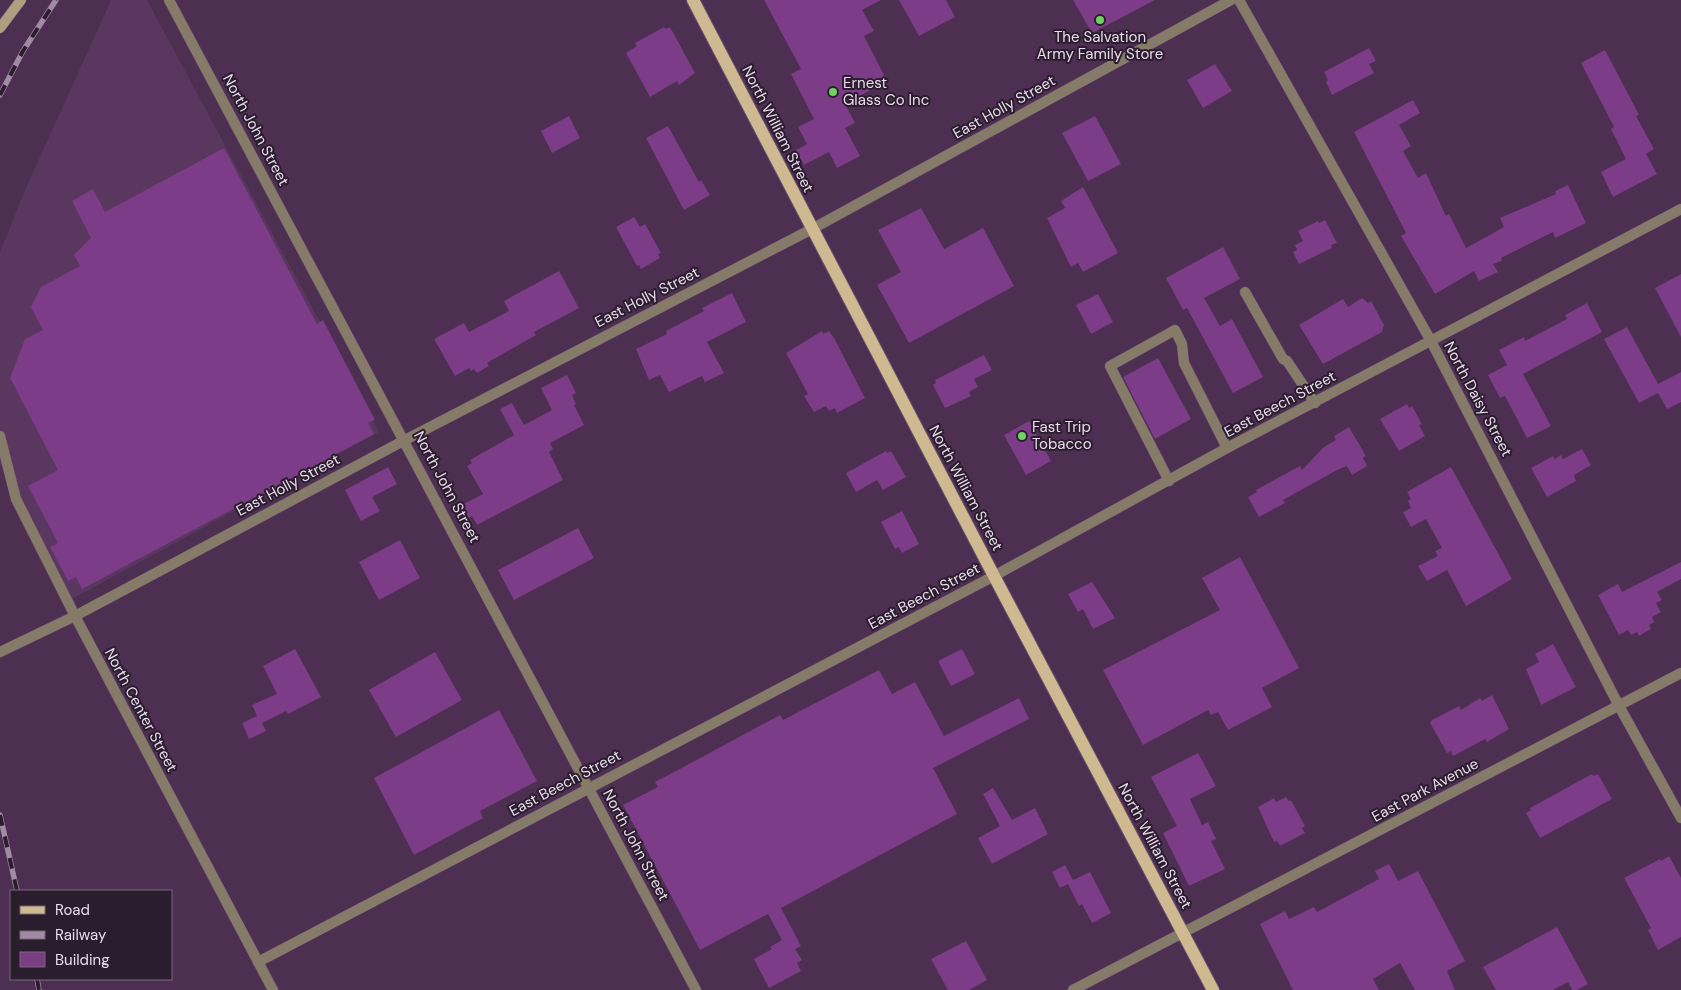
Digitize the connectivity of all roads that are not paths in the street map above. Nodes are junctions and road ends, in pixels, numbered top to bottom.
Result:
1 (21, 0) edge
2 (169, 0) edge
3 (693, 0) edge
4 (1231, 0) edge
5 (1239, 0) edge
6 (0, 28) edge
7 (1681, 209) edge
8 (812, 229) junction
9 (1245, 292) dead end
10 (1431, 341) junction
11 (1315, 403) junction
12 (0, 436) edge
13 (405, 440) junction
14 (1227, 448) junction
15 (1169, 481) junction
16 (994, 576) junction
17 (75, 616) junction
18 (0, 652) edge
19 (1681, 673) edge
20 (1619, 706) junction
21 (588, 788) junction
22 (1681, 818) edge
23 (1182, 933) junction
24 (258, 962) junction
25 (273, 990) edge
26 (696, 990) edge
27 (1073, 990) edge
28 (1213, 990) edge

1 - 6 street
2 - 13 street, North John Street
3 - 8 main road, North William Street
4 - 8 street, East Holly Street
5 - 10 street, North Daisy Street
7 - 10 street, East Beech Street
8 - 13 street, East Holly Street
8 - 16 main road, North William Street
9 - 11 street
10 - 11 street, East Beech Street
10 - 20 street, North Daisy Street
11 - 14 street, East Beech Street
12 - 17 street, North Center Street
13 - 17 street, East Holly Street
13 - 21 street, North John Street
14 - 15 street, East Beech Street
14 - 15 street
15 - 16 street, East Beech Street
16 - 21 street, East Beech Street
16 - 23 main road, North William Street
17 - 18 street, East Holly Street
17 - 24 street, North Center Street
19 - 20 street, East Park Avenue
20 - 22 street, North Daisy Street
20 - 23 street, East Park Avenue
21 - 24 street, East Beech Street
21 - 26 street, North John Street
23 - 27 street, East Park Avenue
23 - 28 main road, North William Street
24 - 25 street, North Center Street

